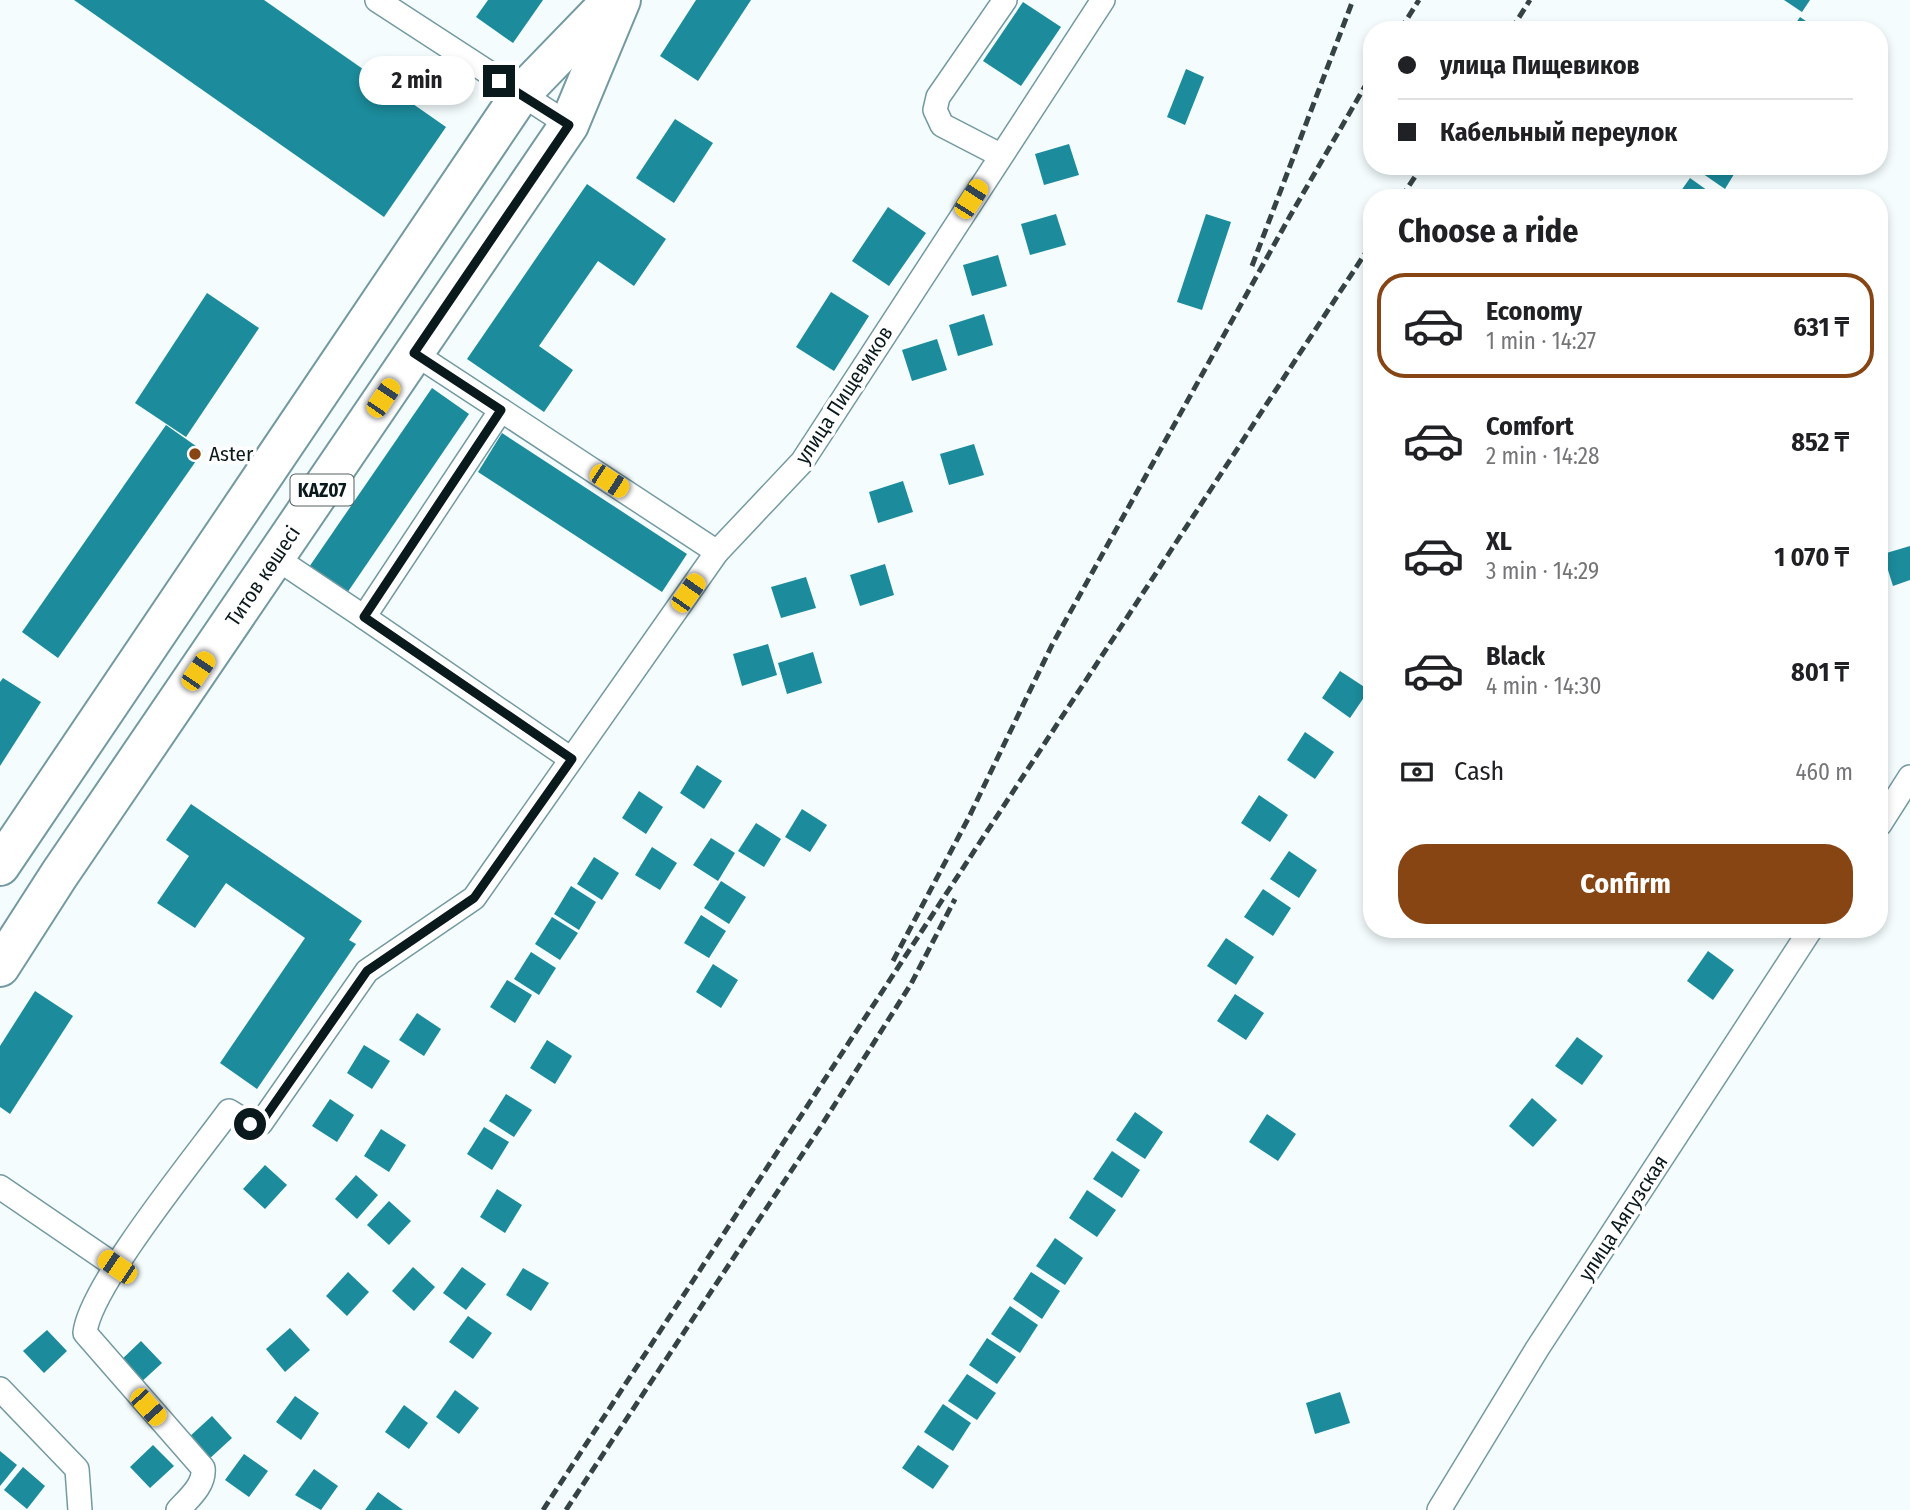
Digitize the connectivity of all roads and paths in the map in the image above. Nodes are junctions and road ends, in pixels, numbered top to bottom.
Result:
1 (377, 0) edge
2 (612, 0) edge
3 (621, 0) edge
4 (1005, 0) edge
5 (1103, 0) edge
6 (520, 95) junction
7 (569, 125) junction
8 (1000, 155) junction
9 (414, 353) junction
10 (501, 410) junction
11 (717, 552) junction
12 (276, 558) junction
13 (364, 617) junction
14 (572, 759) junction
15 (1910, 777) edge
16 (1888, 811) edge
17 (0, 866) edge
18 (1805, 938) edge
19 (0, 967) edge
20 (0, 1187) edge
21 (117, 1267) junction
22 (0, 1389) edge
23 (80, 1510) edge
24 (178, 1510) edge
25 (1439, 1510) edge

1 - 6 street
2 - 6 highway, KAZ07
3 - 7 highway, Титов көшесі / KAZ07
4 - 8 street
5 - 8 street, улица Пищевиков
6 - 7 street
6 - 17 highway, KAZ07
7 - 9 highway, Титов көшесі / KAZ07
8 - 11 street, улица Пищевиков
9 - 10 street
9 - 12 highway, Титов көшесі / KAZ07
10 - 11 street
10 - 13 street
11 - 14 street, улица Пищевиков
12 - 13 street
12 - 19 highway, Титов көшесі / KAZ07
13 - 14 street
14 - 21 street, улица Пищевиков
15 - 16 street
18 - 25 street, улица Аягузская
20 - 21 street
21 - 24 street
22 - 23 street

